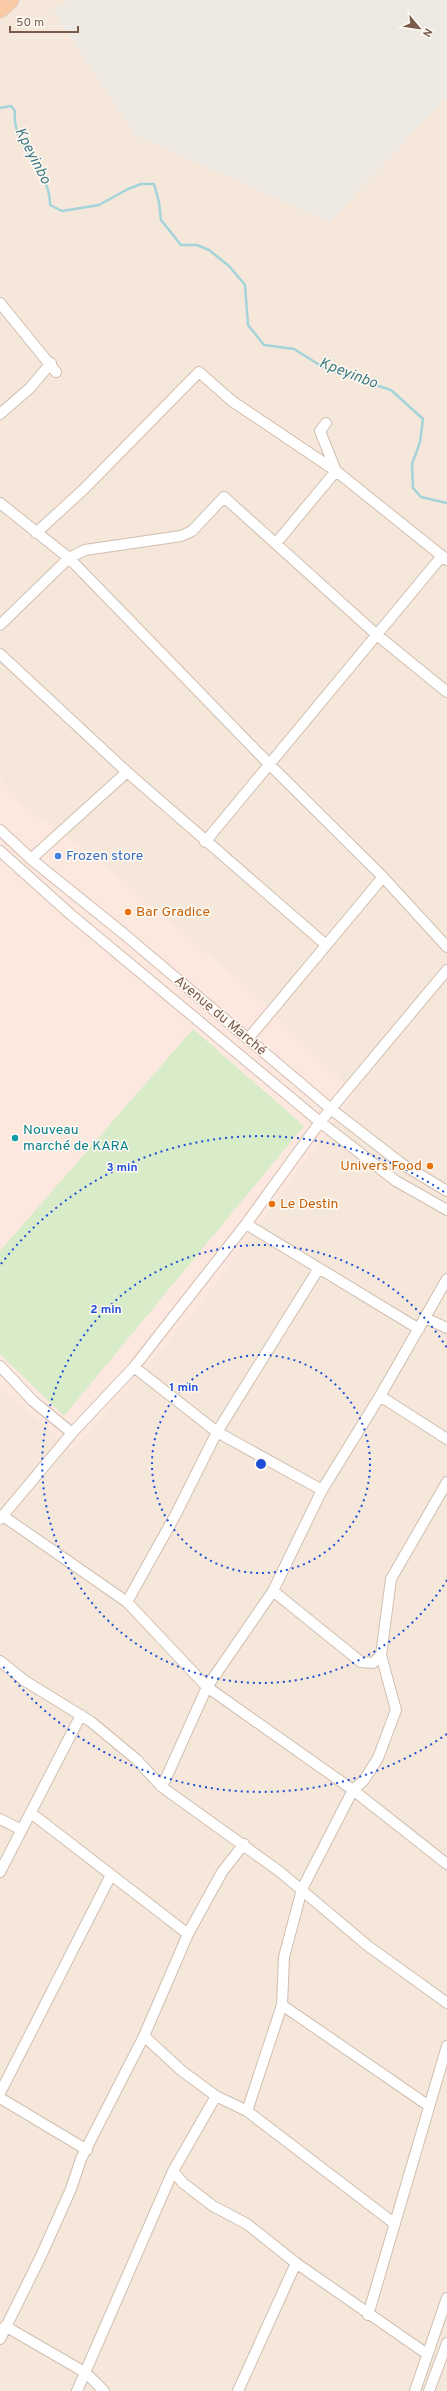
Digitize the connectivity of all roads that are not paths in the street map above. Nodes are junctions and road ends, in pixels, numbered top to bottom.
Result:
1 (10, 0) edge
2 (0, 9) edge
3 (0, 303) edge
4 (0, 414) edge
5 (326, 423) dead end
6 (336, 471) junction
7 (0, 503) edge
8 (36, 533) junction
9 (277, 542) junction
10 (69, 558) junction
11 (445, 558) edge
12 (0, 624) edge
13 (377, 635) junction
14 (0, 654) edge
15 (447, 692) edge
16 (269, 764) junction
17 (127, 772) junction
18 (0, 830) edge
19 (205, 842) junction
20 (0, 851) edge
21 (31, 859) junction
22 (383, 876) junction
23 (82, 900) junction
24 (70, 913) junction
25 (325, 944) junction
26 (447, 947) edge
27 (447, 970) edge
28 (248, 1039) junction
29 (330, 1109) junction
30 (320, 1122) junction
31 (447, 1192) edge
32 (447, 1210) edge
33 (246, 1224) junction
34 (318, 1268) junction
35 (447, 1279) edge
36 (425, 1318) junction
37 (447, 1328) edge
38 (419, 1329) junction
39 (0, 1366) edge
40 (134, 1367) junction
41 (380, 1396) junction
42 (217, 1432) junction
43 (72, 1433) junction
44 (447, 1439) edge
45 (447, 1482) edge
46 (322, 1490) junction
47 (1, 1518) edge
48 (273, 1592) junction
49 (127, 1602) junction
50 (381, 1655) junction
51 (0, 1661) edge
52 (207, 1687) junction
53 (81, 1715) junction
54 (162, 1787) junction
55 (353, 1790) junction
56 (31, 1813) junction
57 (0, 1819) edge
58 (22, 1830) junction
59 (244, 1844) junction
60 (447, 1864) edge
61 (0, 1872) edge
62 (111, 1875) junction
63 (302, 1889) junction
64 (188, 1934) junction
65 (447, 2003) edge
66 (282, 2004) junction
67 (144, 2036) junction
68 (447, 2046) edge
69 (0, 2093) edge
70 (216, 2096) junction
71 (0, 2098) edge
72 (429, 2106) junction
73 (247, 2111) junction
74 (86, 2150) junction
75 (173, 2171) junction
76 (395, 2224) junction
77 (296, 2263) junction
78 (447, 2298) edge
79 (368, 2315) junction
80 (5, 2326) junction
81 (0, 2339) edge
82 (447, 2343) edge
83 (427, 2354) junction
84 (86, 2373) junction
85 (76, 2391) edge
86 (104, 2391) edge
87 (238, 2391) edge
88 (416, 2391) edge
89 (430, 2391) edge

1 - 2 highway
3 - 4 street
5 - 6 street
6 - 8 street
6 - 9 street
6 - 11 street
7 - 8 street
8 - 10 street
9 - 10 street
9 - 13 street
10 - 12 street
10 - 16 street
11 - 13 street
13 - 15 street
13 - 16 street
14 - 17 street
16 - 19 street
16 - 22 street
17 - 19 street
17 - 21 street
18 - 21 street, Avenue du Marché
19 - 25 street
20 - 24 street, Avenue du Marché
21 - 23 street, Avenue du Marché
22 - 25 street
22 - 26 street
23 - 24 street
23 - 28 street, Avenue du Marché
24 - 30 street, Avenue du Marché
25 - 28 street
27 - 29 street
28 - 29 street, Avenue du Marché
29 - 30 street
29 - 31 street, Avenue du Marché
30 - 32 street, Avenue du Marché
30 - 33 street
33 - 34 street
33 - 40 street
34 - 38 street
34 - 42 street
35 - 36 street
36 - 37 street
36 - 38 street
38 - 41 street
39 - 43 street
40 - 42 street
40 - 43 street
41 - 44 street
41 - 46 street
42 - 46 street
42 - 49 street
43 - 47 street
45 - 50 street
46 - 48 street
47 - 49 street
48 - 50 street
48 - 52 street
49 - 52 street
50 - 55 street
51 - 53 street
52 - 54 street
52 - 55 street
53 - 54 street
53 - 56 street
54 - 59 street
55 - 60 street
55 - 63 street
56 - 58 street
56 - 62 street
57 - 58 street
58 - 61 street
59 - 63 street
59 - 64 street
62 - 64 street
62 - 69 street
63 - 65 street
63 - 66 street
64 - 67 street
66 - 72 street
66 - 73 street
67 - 70 street
67 - 74 street
68 - 72 street
70 - 73 street
70 - 75 street
71 - 74 street
72 - 76 street
73 - 76 street
74 - 80 street
75 - 77 street
75 - 84 street
76 - 79 street
77 - 79 street
77 - 87 street
78 - 83 street
79 - 83 street
80 - 81 street
80 - 84 street
82 - 89 street
83 - 88 street
84 - 85 street
84 - 86 street

